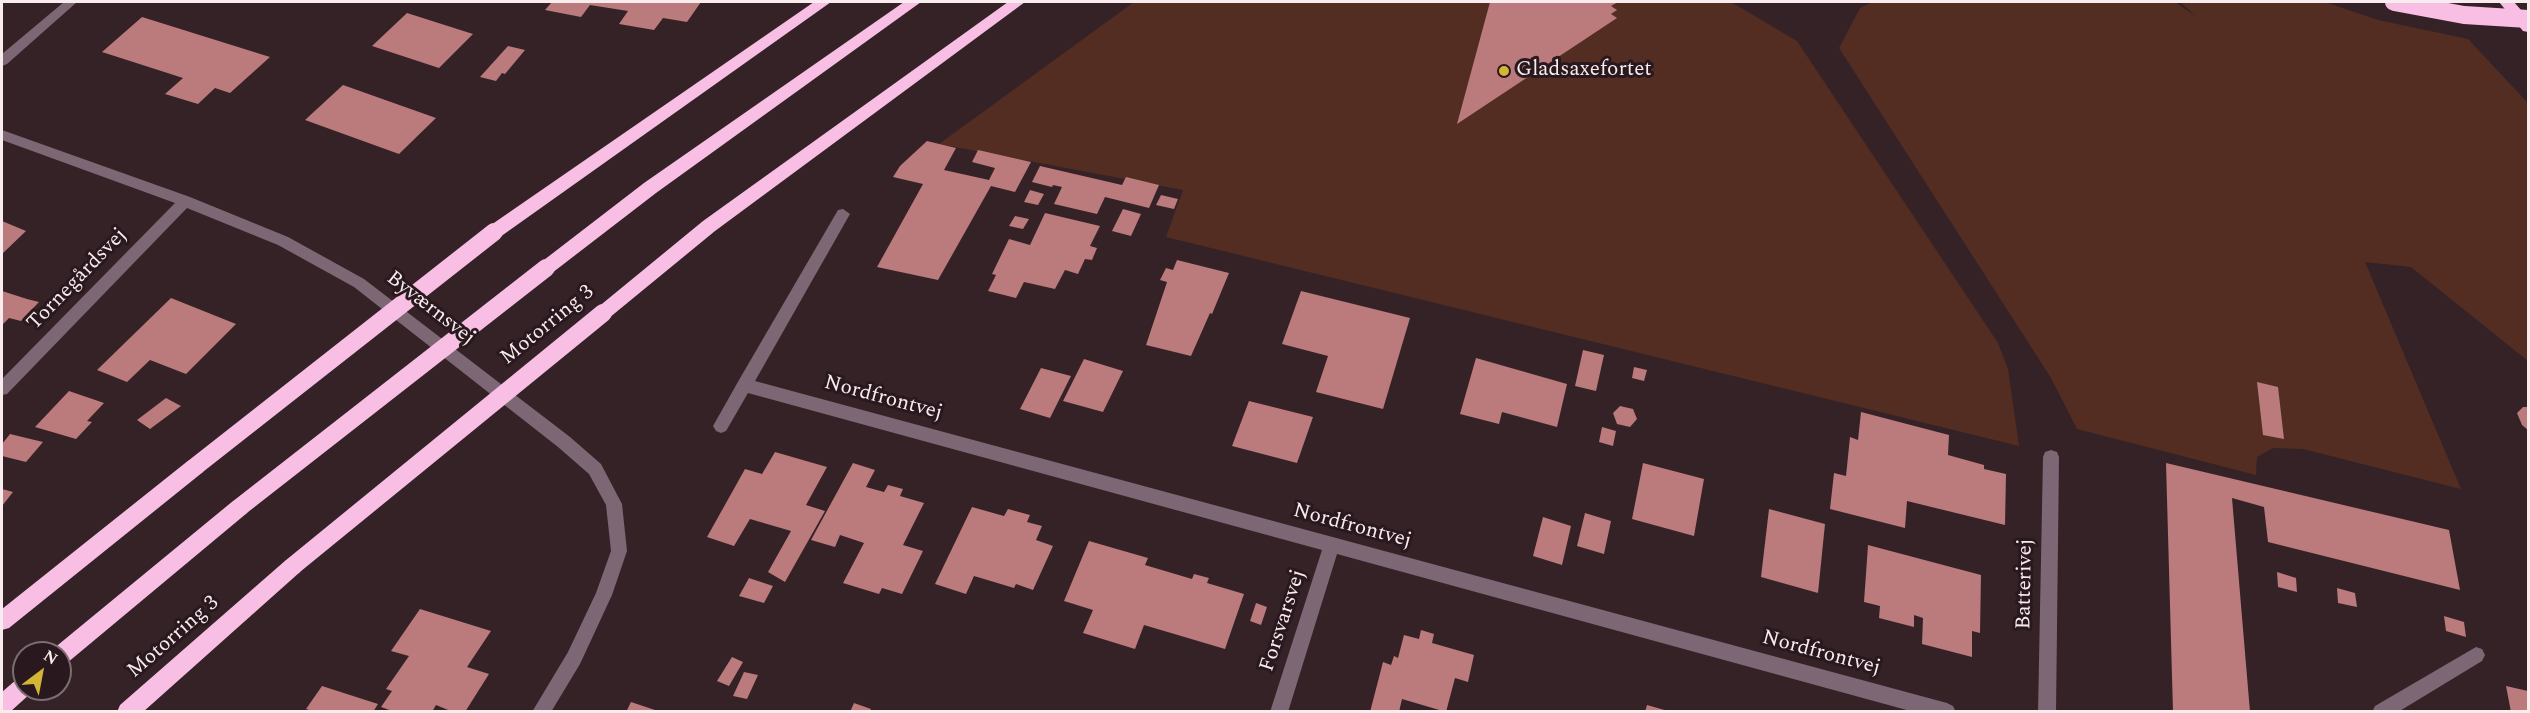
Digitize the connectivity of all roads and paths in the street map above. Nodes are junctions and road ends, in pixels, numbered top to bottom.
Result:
1 (71, 2) edge
2 (824, 2) edge
3 (914, 2) edge
4 (1018, 2) edge
5 (2394, 2) edge
6 (2506, 2) edge
7 (2529, 19) edge
8 (2529, 27) edge
9 (2, 61) edge
10 (2, 135) edge
11 (185, 201) junction
12 (843, 214) dead end
13 (744, 385) junction
14 (2, 389) edge
15 (721, 426) dead end
16 (2051, 457) dead end
17 (1332, 545) junction
18 (2, 621) edge
19 (72, 646) edge
20 (2476, 655) dead end
21 (127, 711) edge
22 (541, 711) edge
23 (1279, 711) edge
24 (1947, 711) edge
25 (2047, 711) edge
26 (2381, 711) edge

1 - 9 street
2 - 18 highway, bridge
3 - 19 highway, bridge
4 - 21 highway, Motorring 3, bridge
5 - 7 highway, bridge
6 - 8 highway
10 - 11 street, Byværnsvej
11 - 14 street, Tornegårdsvej
11 - 22 street, Byværnsvej
12 - 13 street
13 - 15 street
13 - 17 street, Nordfrontvej
16 - 25 street, Batterivej
17 - 23 street, Forsvarsvej
17 - 24 street, Nordfrontvej
20 - 26 street

